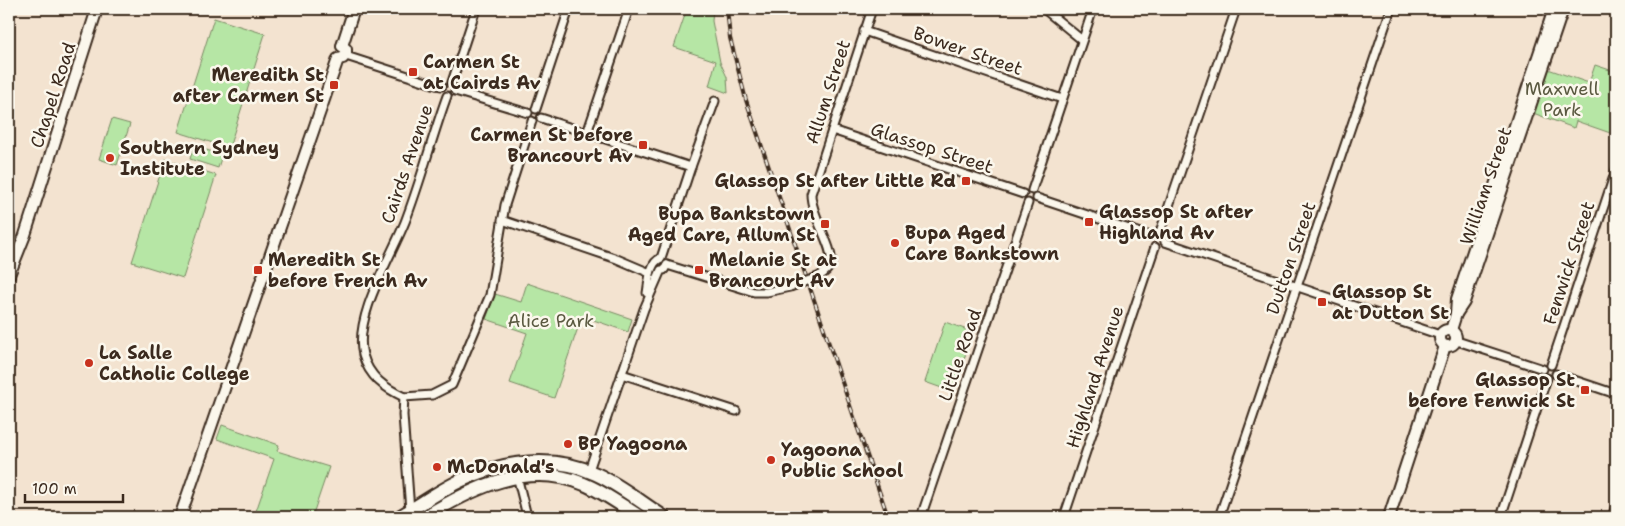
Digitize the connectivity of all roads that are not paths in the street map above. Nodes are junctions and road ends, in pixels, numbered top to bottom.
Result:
1 (98, 9) edge
2 (354, 9) edge
3 (476, 9) edge
4 (569, 9) edge
5 (629, 9) edge
6 (872, 9) edge
7 (1044, 9) edge
8 (1093, 9) edge
9 (1236, 9) edge
10 (1391, 9) edge
11 (1554, 9) edge
12 (1563, 9) edge
13 (864, 31) junction
14 (1082, 40) junction
15 (342, 54) junction
16 (452, 82) junction
17 (442, 86) junction
18 (456, 91) junction
19 (447, 96) junction
20 (1062, 99) junction
21 (715, 101) dead end
22 (536, 109) junction
23 (528, 113) junction
24 (541, 118) junction
25 (532, 121) junction
26 (832, 130) junction
27 (587, 132) junction
28 (691, 167) junction
29 (1616, 170) edge
30 (1032, 190) junction
31 (1023, 194) junction
32 (1036, 198) junction
33 (1028, 203) junction
34 (502, 220) junction
35 (1160, 232) junction
36 (1150, 236) junction
37 (1165, 242) junction
38 (1155, 247) junction
39 (658, 261) junction
40 (667, 265) junction
41 (661, 270) junction
42 (650, 273) junction
43 (9, 275) edge
44 (1297, 287) junction
45 (644, 309) junction
46 (1456, 314) junction
47 (1451, 330) junction
48 (1440, 335) junction
49 (1456, 340) junction
50 (1445, 346) junction
51 (1551, 365) junction
52 (1543, 370) junction
53 (622, 374) junction
54 (1556, 374) junction
55 (1547, 378) junction
56 (1616, 394) edge
57 (404, 397) junction
58 (736, 411) dead end
59 (588, 471) junction
60 (517, 476) junction
61 (584, 484) junction
62 (1616, 506) edge
63 (526, 512) dead end
64 (404, 514) edge
65 (180, 517) edge
66 (425, 517) edge
67 (640, 517) edge
68 (664, 517) edge
69 (924, 517) edge
70 (1064, 517) edge
71 (1219, 517) edge
72 (1389, 517) edge
73 (1501, 517) edge
74 (1612, 517) edge

1 - 43 street, Chapel Road
2 - 15 street
3 - 16 street
4 - 22 street
5 - 27 street
6 - 13 street, Allum Street
7 - 14 street
8 - 14 street
9 - 35 street
10 - 44 street, Dutton Street
11 - 46 street, William Street
12 - 46 street, William Street
13 - 20 street, Bower Street
13 - 26 street, Allum Street
14 - 20 street
15 - 17 street
15 - 65 street
16 - 17 street
16 - 18 street
17 - 19 street
18 - 19 street
18 - 23 street
19 - 57 street, Cairds Avenue
20 - 30 street
21 - 28 street
22 - 23 street
22 - 24 street
23 - 25 street
24 - 25 street
24 - 27 street
25 - 34 street
26 - 31 street, Glassop Street
26 - 40 street, Allum Street, bridge
27 - 28 street
28 - 39 street
29 - 51 street, Fenwick Street
30 - 31 street
30 - 32 street
31 - 33 street
32 - 33 street
32 - 36 street
33 - 69 street, Little Road
34 - 42 street
34 - 57 street
35 - 36 street
35 - 37 street
36 - 38 street
37 - 38 street
37 - 44 street
38 - 70 street, Highland Avenue
39 - 40 street
39 - 41 street
39 - 42 street
40 - 41 street
41 - 45 street
42 - 45 street
44 - 48 street
44 - 71 street, Dutton Street
45 - 53 street
46 - 47 street, William Street
47 - 48 street
47 - 49 street
48 - 50 street
49 - 50 street
49 - 52 street
50 - 72 street
51 - 52 street
51 - 54 street
52 - 55 street
53 - 58 street
53 - 59 street
54 - 55 street
54 - 56 street
55 - 73 street
57 - 64 street
59 - 61 street
59 - 64 highway
59 - 68 highway
60 - 61 highway
60 - 63 street
60 - 66 highway
61 - 67 highway
62 - 74 street

